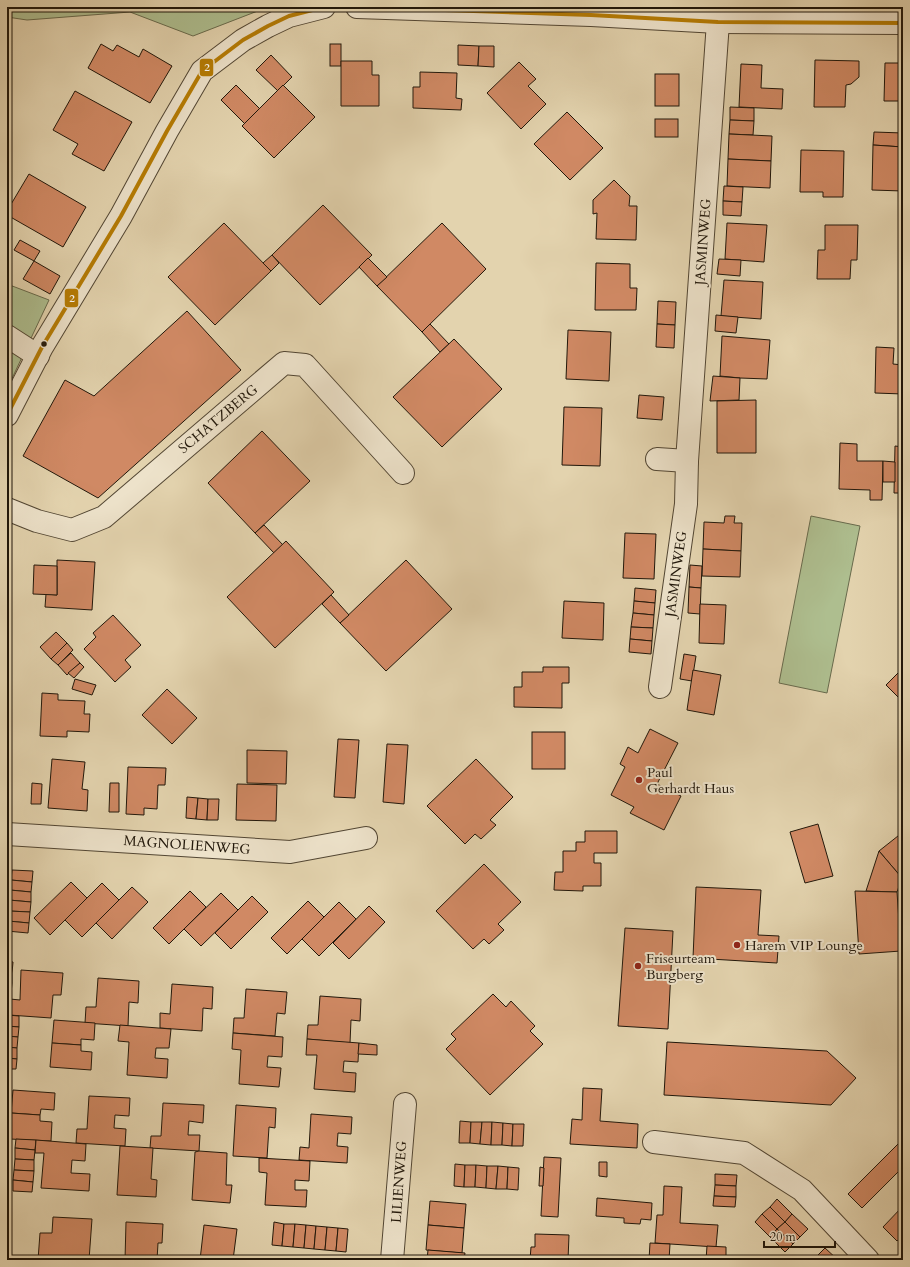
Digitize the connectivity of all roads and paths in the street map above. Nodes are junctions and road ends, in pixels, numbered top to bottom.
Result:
1 (324, 7) edge
2 (357, 7) edge
3 (592, 11) edge
4 (718, 22) junction
5 (903, 23) edge
6 (7, 336) edge
7 (38, 356) junction
8 (7, 415) edge
9 (657, 459) dead end
10 (687, 461) junction
11 (402, 473) dead end
12 (7, 509) edge
13 (660, 687) dead end
14 (7, 834) edge
15 (366, 838) dead end
16 (405, 1104) dead end
17 (654, 1142) dead end
18 (392, 1260) edge
19 (868, 1260) edge

1 - 7 street
2 - 3 street
3 - 4 street
4 - 5 street
4 - 10 street, JASMINWEG
6 - 7 street
7 - 8 street
9 - 10 street
10 - 13 street, JASMINWEG
11 - 12 street, SCHATZBERG
14 - 15 street, MAGNOLIENWEG
16 - 18 street, LILIENWEG
17 - 19 street

